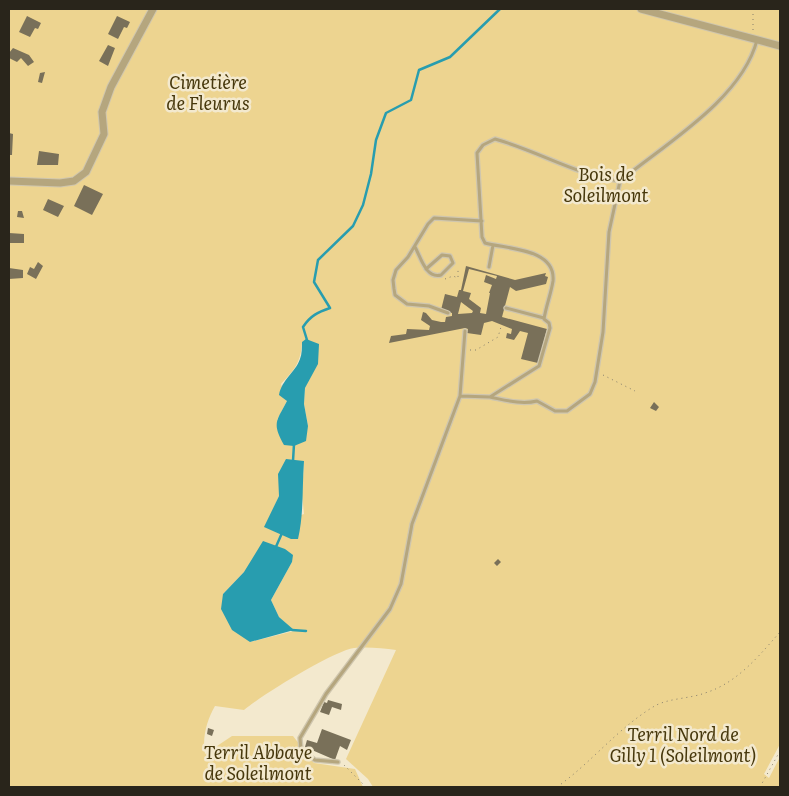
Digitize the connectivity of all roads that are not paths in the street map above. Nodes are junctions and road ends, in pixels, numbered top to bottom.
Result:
1 (153, 9) edge
2 (641, 9) edge
3 (757, 40) junction
4 (780, 46) edge
5 (9, 181) edge
6 (620, 181) junction
7 (482, 221) junction
8 (493, 245) junction
9 (415, 246) junction
10 (489, 267) dead end
11 (426, 270) junction
12 (506, 308) dead end
13 (448, 314) dead end
14 (544, 318) junction
15 (465, 331) dead end
16 (460, 396) junction
17 (490, 397) junction
18 (338, 762) road end

1 - 5 street
2 - 3 street
3 - 4 street
3 - 6 lane
6 - 7 lane
6 - 17 lane
7 - 8 lane
7 - 9 lane
8 - 10 lane
8 - 14 lane
9 - 11 lane
9 - 13 lane
11 - 11 lane
12 - 14 lane
14 - 17 lane
15 - 16 lane
16 - 17 lane
16 - 18 lane

